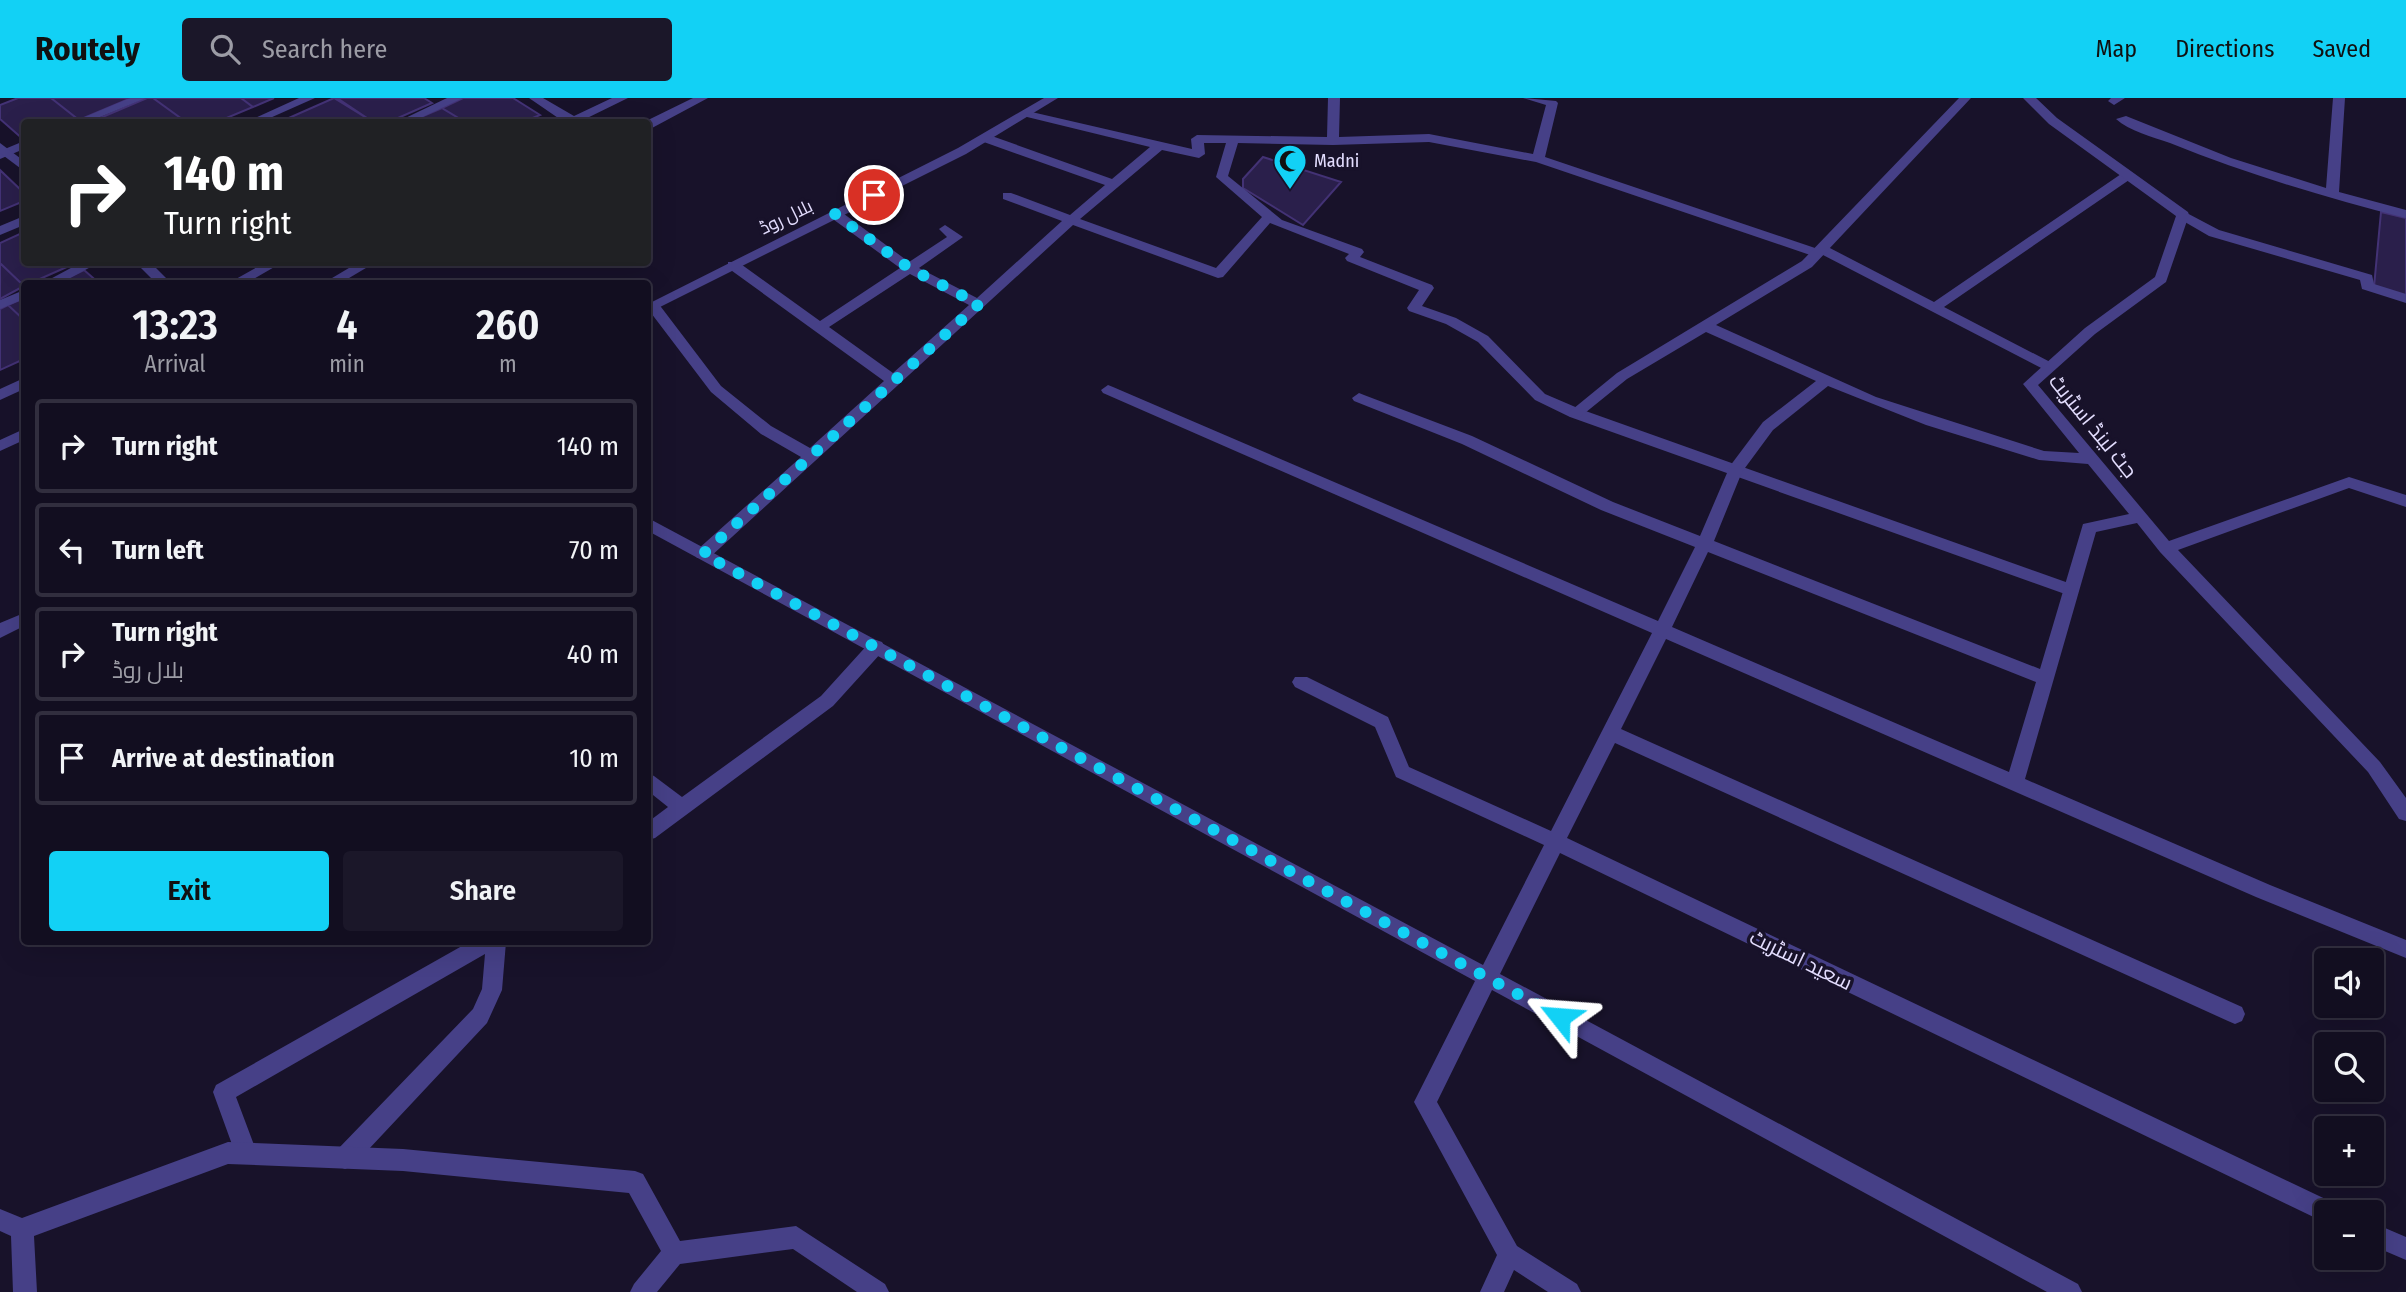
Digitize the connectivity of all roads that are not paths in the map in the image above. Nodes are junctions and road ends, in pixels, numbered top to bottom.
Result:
1 (140, 98) edge
2 (309, 98) edge
3 (457, 98) edge
4 (535, 98) edge
5 (622, 98) edge
6 (702, 98) edge
7 (1052, 98) edge
8 (1334, 98) edge
9 (1530, 98) edge
10 (1965, 98) edge
11 (2029, 98) edge
12 (2339, 98) edge
13 (1027, 113) junction
14 (87, 119) edge
15 (259, 119) edge
16 (410, 119) edge
17 (567, 119) edge
18 (578, 119) edge
19 (2122, 119) dead end
20 (651, 124) edge
21 (985, 138) junction
22 (1233, 140) junction
23 (1333, 141) junction
24 (21, 146) edge
25 (1159, 146) junction
26 (2, 151) edge
27 (1538, 159) junction
28 (21, 165) edge
29 (2128, 175) junction
30 (1114, 184) junction
31 (2332, 195) junction
32 (1007, 196) dead end
33 (835, 214) junction
34 (2406, 214) edge
35 (2183, 215) junction
36 (1269, 216) junction
37 (1071, 220) junction
38 (21, 221) edge
39 (945, 229) dead end
40 (0, 231) edge
41 (1819, 251) junction
42 (733, 265) junction
43 (85, 266) edge
44 (146, 266) edge
45 (269, 266) edge
46 (362, 266) edge
47 (909, 268) junction
48 (56, 280) edge
49 (161, 280) edge
50 (241, 280) edge
51 (336, 280) edge
52 (21, 295) edge
53 (2406, 299) edge
54 (979, 304) junction
55 (0, 305) edge
56 (651, 306) edge
57 (651, 308) edge
58 (1934, 308) junction
59 (1705, 326) junction
60 (820, 327) junction
61 (2049, 367) junction
62 (1828, 379) junction
63 (894, 381) junction
64 (21, 384) edge
65 (1108, 390) dead end
66 (0, 395) edge
67 (1359, 398) dead end
68 (1575, 413) junction
69 (21, 436) edge
70 (0, 446) edge
71 (811, 456) junction
72 (2091, 458) junction
73 (1735, 470) junction
74 (2406, 501) edge
75 (2140, 517) junction
76 (651, 526) edge
77 (1705, 543) junction
78 (2166, 548) junction
79 (703, 554) junction
80 (2071, 590) junction
81 (21, 620) edge
82 (0, 631) edge
83 (1662, 631) junction
84 (876, 648) junction
85 (2045, 678) junction
86 (1301, 682) dead end
87 (1611, 733) junction
88 (651, 783) edge
89 (2015, 783) junction
90 (681, 807) junction
91 (2406, 813) edge
92 (651, 830) edge
93 (1556, 842) junction
94 (482, 945) edge
95 (497, 945) edge
96 (2406, 949) edge
97 (1488, 978) junction
98 (2235, 1014) dead end
99 (246, 1153) junction
100 (345, 1158) junction
101 (2314, 1205) edge
102 (11, 1225) edge
103 (2384, 1239) edge
104 (2406, 1249) edge
105 (674, 1253) junction
106 (1509, 1254) junction
107 (25, 1292) edge
108 (642, 1292) edge
109 (877, 1292) edge
110 (1492, 1292) edge
111 (1569, 1292) edge
112 (2070, 1292) edge

1 - 14 street
2 - 15 street
3 - 16 street
4 - 17 street
5 - 18 street
6 - 20 street
7 - 13 street, بلال روڈ
8 - 23 street
9 - 27 street
10 - 41 street
11 - 29 street
12 - 31 street
13 - 21 street, بلال روڈ
13 - 25 street
19 - 31 street
21 - 30 street
21 - 33 street, بلال روڈ
22 - 23 street
22 - 25 street
22 - 36 street
23 - 27 street
24 - 26 street
25 - 30 street
26 - 28 street
27 - 41 street
29 - 35 street
29 - 58 street
30 - 37 street
31 - 34 street
32 - 37 street
33 - 42 street, بلال روڈ
33 - 47 street
35 - 53 street
35 - 61 street, جٹ لینڈ اسٹریٹ
36 - 37 street
36 - 68 street
37 - 54 street
38 - 40 street
39 - 47 street
41 - 58 street
41 - 59 street
42 - 56 street, بلال روڈ
42 - 60 street
43 - 48 street
44 - 49 street
45 - 50 street
46 - 51 street
47 - 54 street
47 - 60 street
52 - 55 street
54 - 63 street
57 - 71 street
58 - 61 street
59 - 62 street
59 - 68 street
60 - 63 street
61 - 72 street, جٹ لینڈ اسٹریٹ
62 - 72 street
62 - 73 street
63 - 71 street
64 - 66 street
65 - 83 street
67 - 77 street
68 - 73 street
69 - 70 street
71 - 79 street
72 - 75 street, جٹ لینڈ اسٹریٹ
73 - 77 street
73 - 80 street
74 - 78 street
75 - 78 street, جٹ لینڈ اسٹریٹ
75 - 80 street
76 - 79 street
77 - 83 street
77 - 85 street
78 - 91 street, جٹ لینڈ اسٹریٹ
79 - 84 street
80 - 85 street
81 - 82 street
83 - 87 street
83 - 89 street
84 - 90 street
84 - 97 street
85 - 89 street
86 - 93 street, سعید اسٹریٹ
87 - 93 street
87 - 98 street
88 - 90 street
89 - 96 street
90 - 92 street
93 - 97 street
93 - 101 street, سعید اسٹریٹ
94 - 99 street
95 - 100 street
97 - 106 street
97 - 112 street
99 - 100 street
99 - 102 street
100 - 105 street
102 - 107 street
103 - 104 street
105 - 108 street
105 - 109 street
106 - 110 street
106 - 111 street

